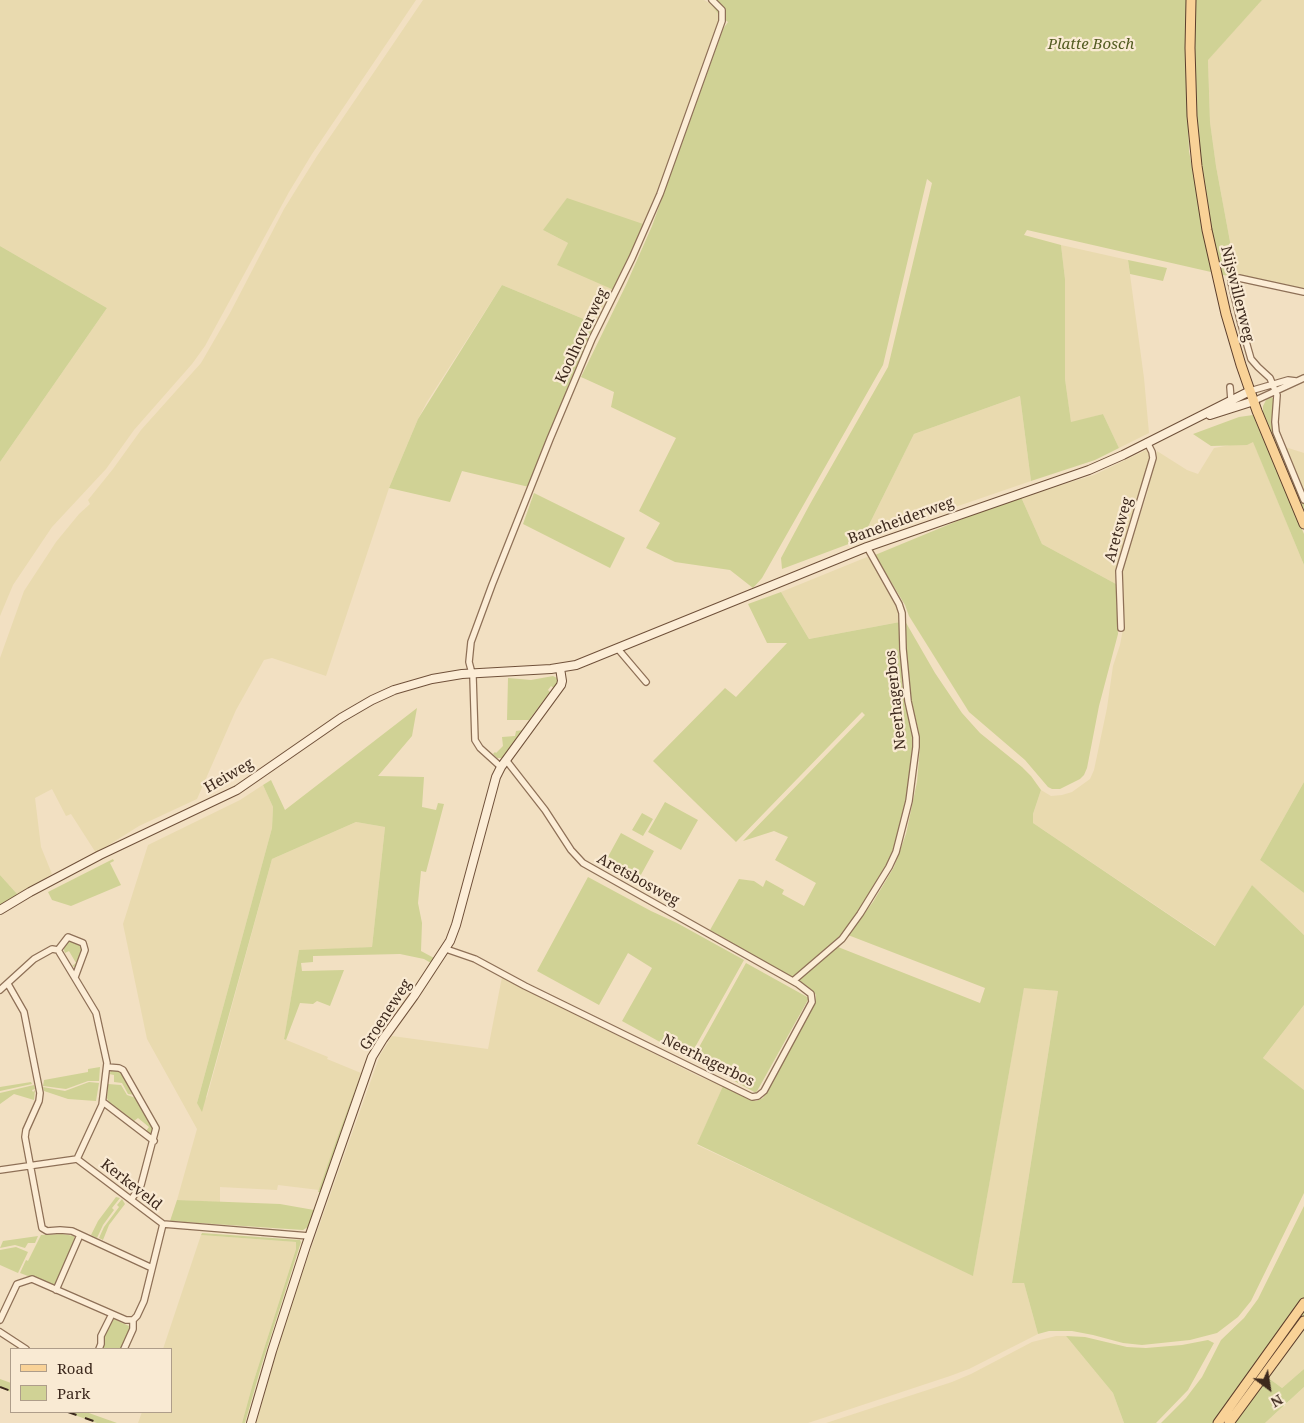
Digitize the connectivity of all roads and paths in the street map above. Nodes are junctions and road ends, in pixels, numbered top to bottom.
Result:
1 (712, 0) edge
2 (1192, 0) edge
3 (1304, 292) edge
4 (1304, 378) edge
5 (1296, 380) junction
6 (1274, 384) junction
7 (1230, 387) dead end
8 (1250, 391) junction
9 (1276, 392) junction
10 (1231, 400) junction
11 (1254, 401) junction
12 (1193, 420) junction
13 (1147, 442) junction
14 (1304, 500) edge
15 (1304, 524) edge
16 (867, 547) junction
17 (1121, 628) dead end
18 (618, 649) junction
19 (560, 668) junction
20 (471, 673) junction
21 (646, 682) dead end
22 (506, 760) junction
23 (500, 767) junction
24 (0, 910) edge
25 (446, 949) junction
26 (58, 950) junction
27 (75, 977) junction
28 (793, 981) junction
29 (8, 984) junction
30 (0, 990) edge
31 (107, 1067) junction
32 (103, 1102) junction
33 (154, 1141) junction
34 (77, 1159) junction
35 (30, 1165) junction
36 (0, 1170) edge
37 (131, 1200) junction
38 (163, 1224) junction
39 (80, 1235) junction
40 (309, 1236) junction
41 (152, 1268) junction
42 (56, 1290) junction
43 (1304, 1303) edge
44 (112, 1314) junction
45 (0, 1320) edge
46 (133, 1320) junction
47 (1304, 1321) edge
48 (0, 1332) edge
49 (24, 1348) edge
50 (99, 1348) edge
51 (124, 1348) edge
52 (251, 1423) edge
53 (1218, 1423) edge
54 (1230, 1423) edge

1 - 20 street, Koolhoverweg
2 - 8 main road, Nijswillerweg
3 - 6 street, Nijswillerweg
4 - 5 street
5 - 6 street
5 - 9 street
6 - 8 street
6 - 9 street, Nijswillerweg
7 - 10 street
8 - 10 street, Baneheiderweg
8 - 11 main road, Nijswillerweg
9 - 11 street
9 - 14 street, Nijswillerweg
10 - 12 street, Baneheiderweg
11 - 12 street, Baneheiderweg
11 - 15 main road, Nijswillerweg
12 - 13 street, Baneheiderweg
13 - 16 street, Baneheiderweg
13 - 17 street, Aretsweg
16 - 18 street, Baneheiderweg
16 - 28 street, Neerhagerbos
18 - 19 street, Baneheiderweg
18 - 21 street
19 - 20 street, Baneheiderweg
19 - 22 street, Groeneweg
20 - 23 street, Koolhoverweg
20 - 24 street, Heiweg
22 - 23 street, Groeneweg
22 - 28 street, Aretsbosweg
23 - 25 street, Groeneweg
25 - 28 street, Neerhagerbos
25 - 40 street, Groeneweg
26 - 27 street
26 - 27 street
26 - 29 street
27 - 31 street
29 - 30 street
29 - 35 street
31 - 32 street
31 - 33 street
32 - 33 street
32 - 34 street
33 - 37 street
34 - 35 street
34 - 37 street, Kerkeveld
35 - 36 street
35 - 39 street
37 - 38 street, Kerkeveld
38 - 40 street, Kerkeveld
38 - 41 street
39 - 41 street
39 - 42 street
40 - 52 street, Groeneweg
41 - 46 street
42 - 44 street
42 - 45 street
43 - 53 main road
44 - 46 street
44 - 50 street
46 - 51 street
47 - 54 main road
48 - 49 street

